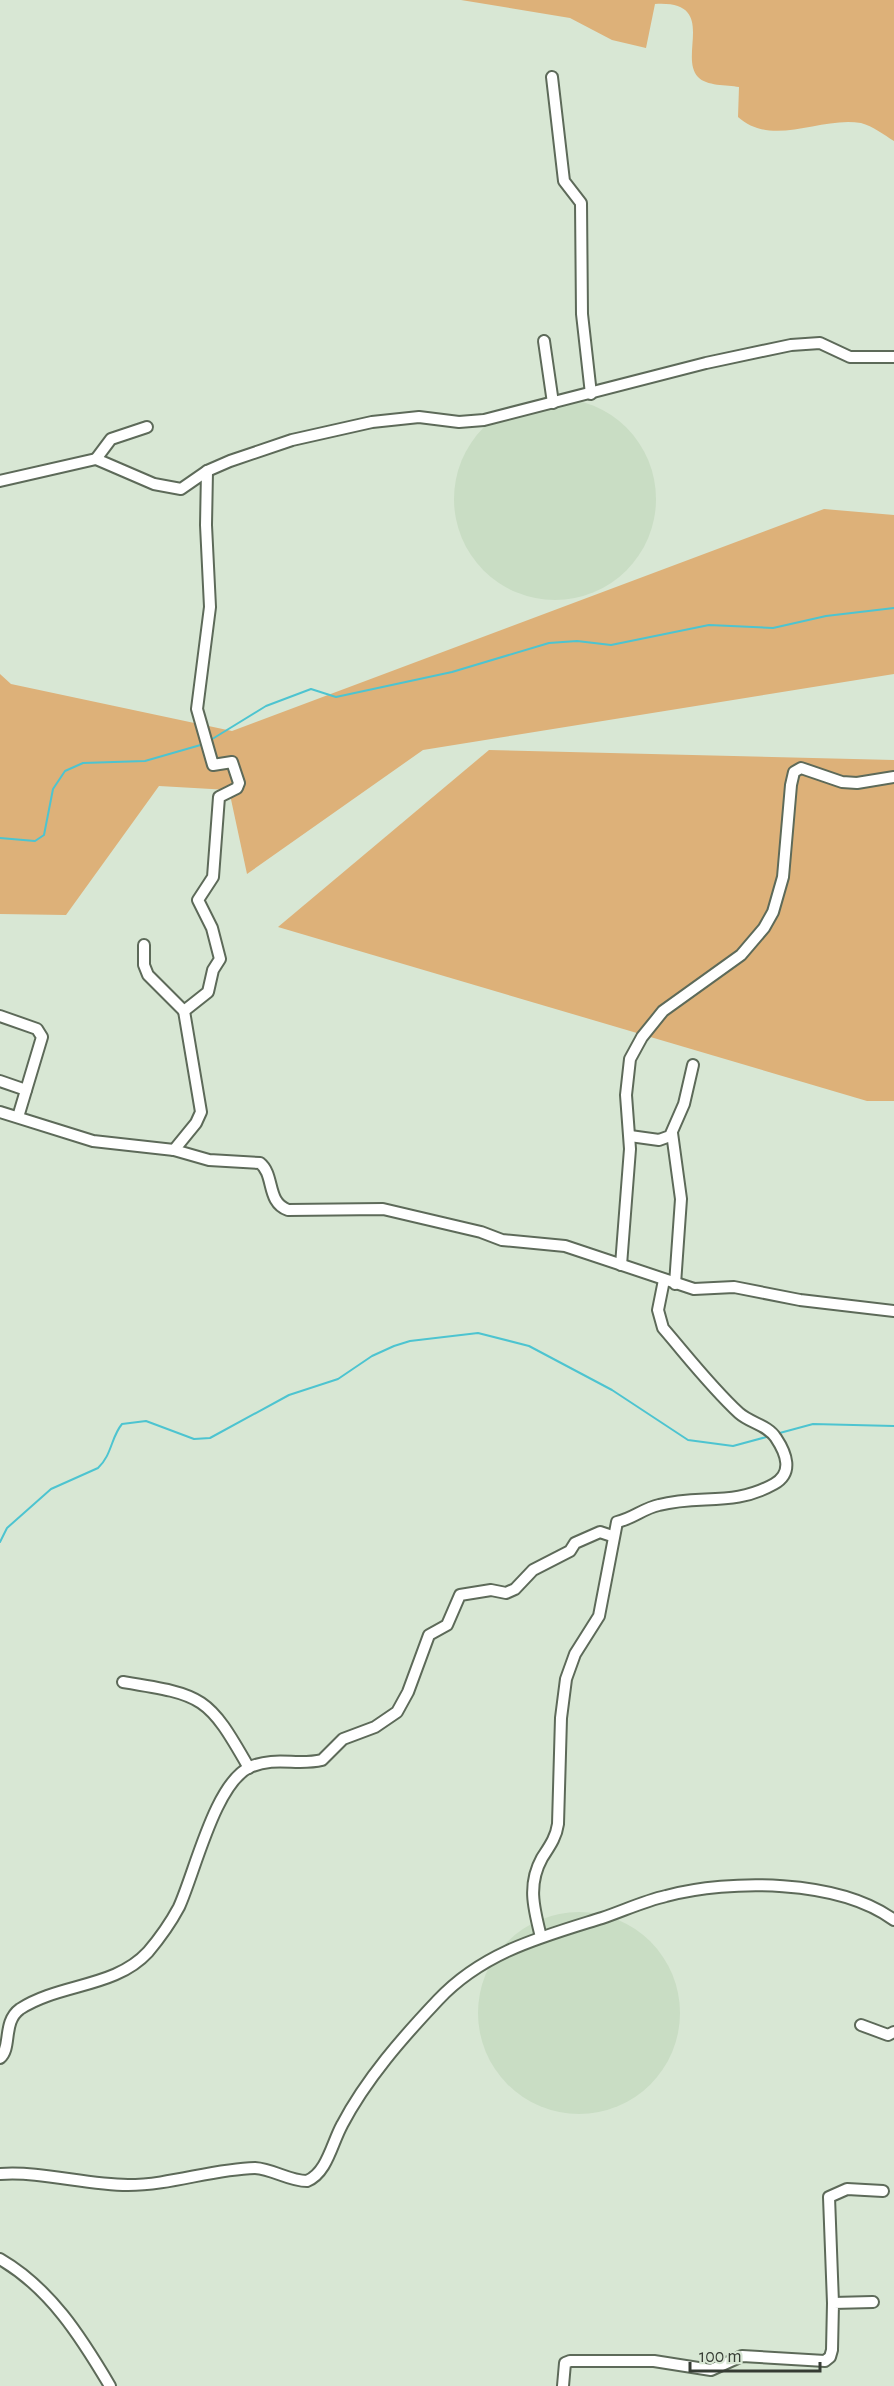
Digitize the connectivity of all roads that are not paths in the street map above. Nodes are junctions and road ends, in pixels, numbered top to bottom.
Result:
1 (552, 77) dead end
2 (544, 341) dead end
3 (894, 357) edge
4 (591, 394) junction
5 (553, 403) junction
6 (147, 428) dead end
7 (96, 459) junction
8 (207, 471) junction
9 (0, 481) edge
10 (894, 777) edge
11 (144, 945) dead end
12 (184, 1011) junction
13 (0, 1016) edge
14 (693, 1065) dead end
15 (0, 1081) edge
16 (26, 1090) junction
17 (0, 1112) edge
18 (18, 1117) junction
19 (672, 1134) junction
20 (630, 1136) junction
21 (174, 1150) junction
22 (621, 1265) junction
23 (664, 1280) junction
24 (675, 1284) junction
25 (894, 1311) edge
26 (612, 1536) junction
27 (123, 1682) dead end
28 (249, 1768) junction
29 (892, 1917) edge
30 (541, 1937) junction
31 (861, 2025) dead end
32 (894, 2032) edge
33 (0, 2058) edge
34 (0, 2174) edge
35 (883, 2191) dead end
36 (0, 2259) edge
37 (873, 2302) dead end
38 (832, 2303) junction
39 (110, 2386) edge
40 (563, 2386) edge

1 - 4 street
2 - 5 street
3 - 4 street
4 - 5 street
5 - 8 street
6 - 7 street
7 - 8 street
7 - 9 street
8 - 12 street
10 - 20 street
11 - 12 street
12 - 21 street
13 - 16 street
14 - 19 street
15 - 16 street
16 - 18 street
17 - 18 street
18 - 21 street
19 - 20 street
19 - 24 street
20 - 22 street
21 - 22 street
22 - 23 street
23 - 24 street
23 - 26 street
24 - 25 street
26 - 28 street
26 - 30 street
27 - 28 street
28 - 33 street
29 - 30 street
30 - 34 street
31 - 32 street
35 - 38 street
36 - 39 street
37 - 38 street
38 - 40 street

